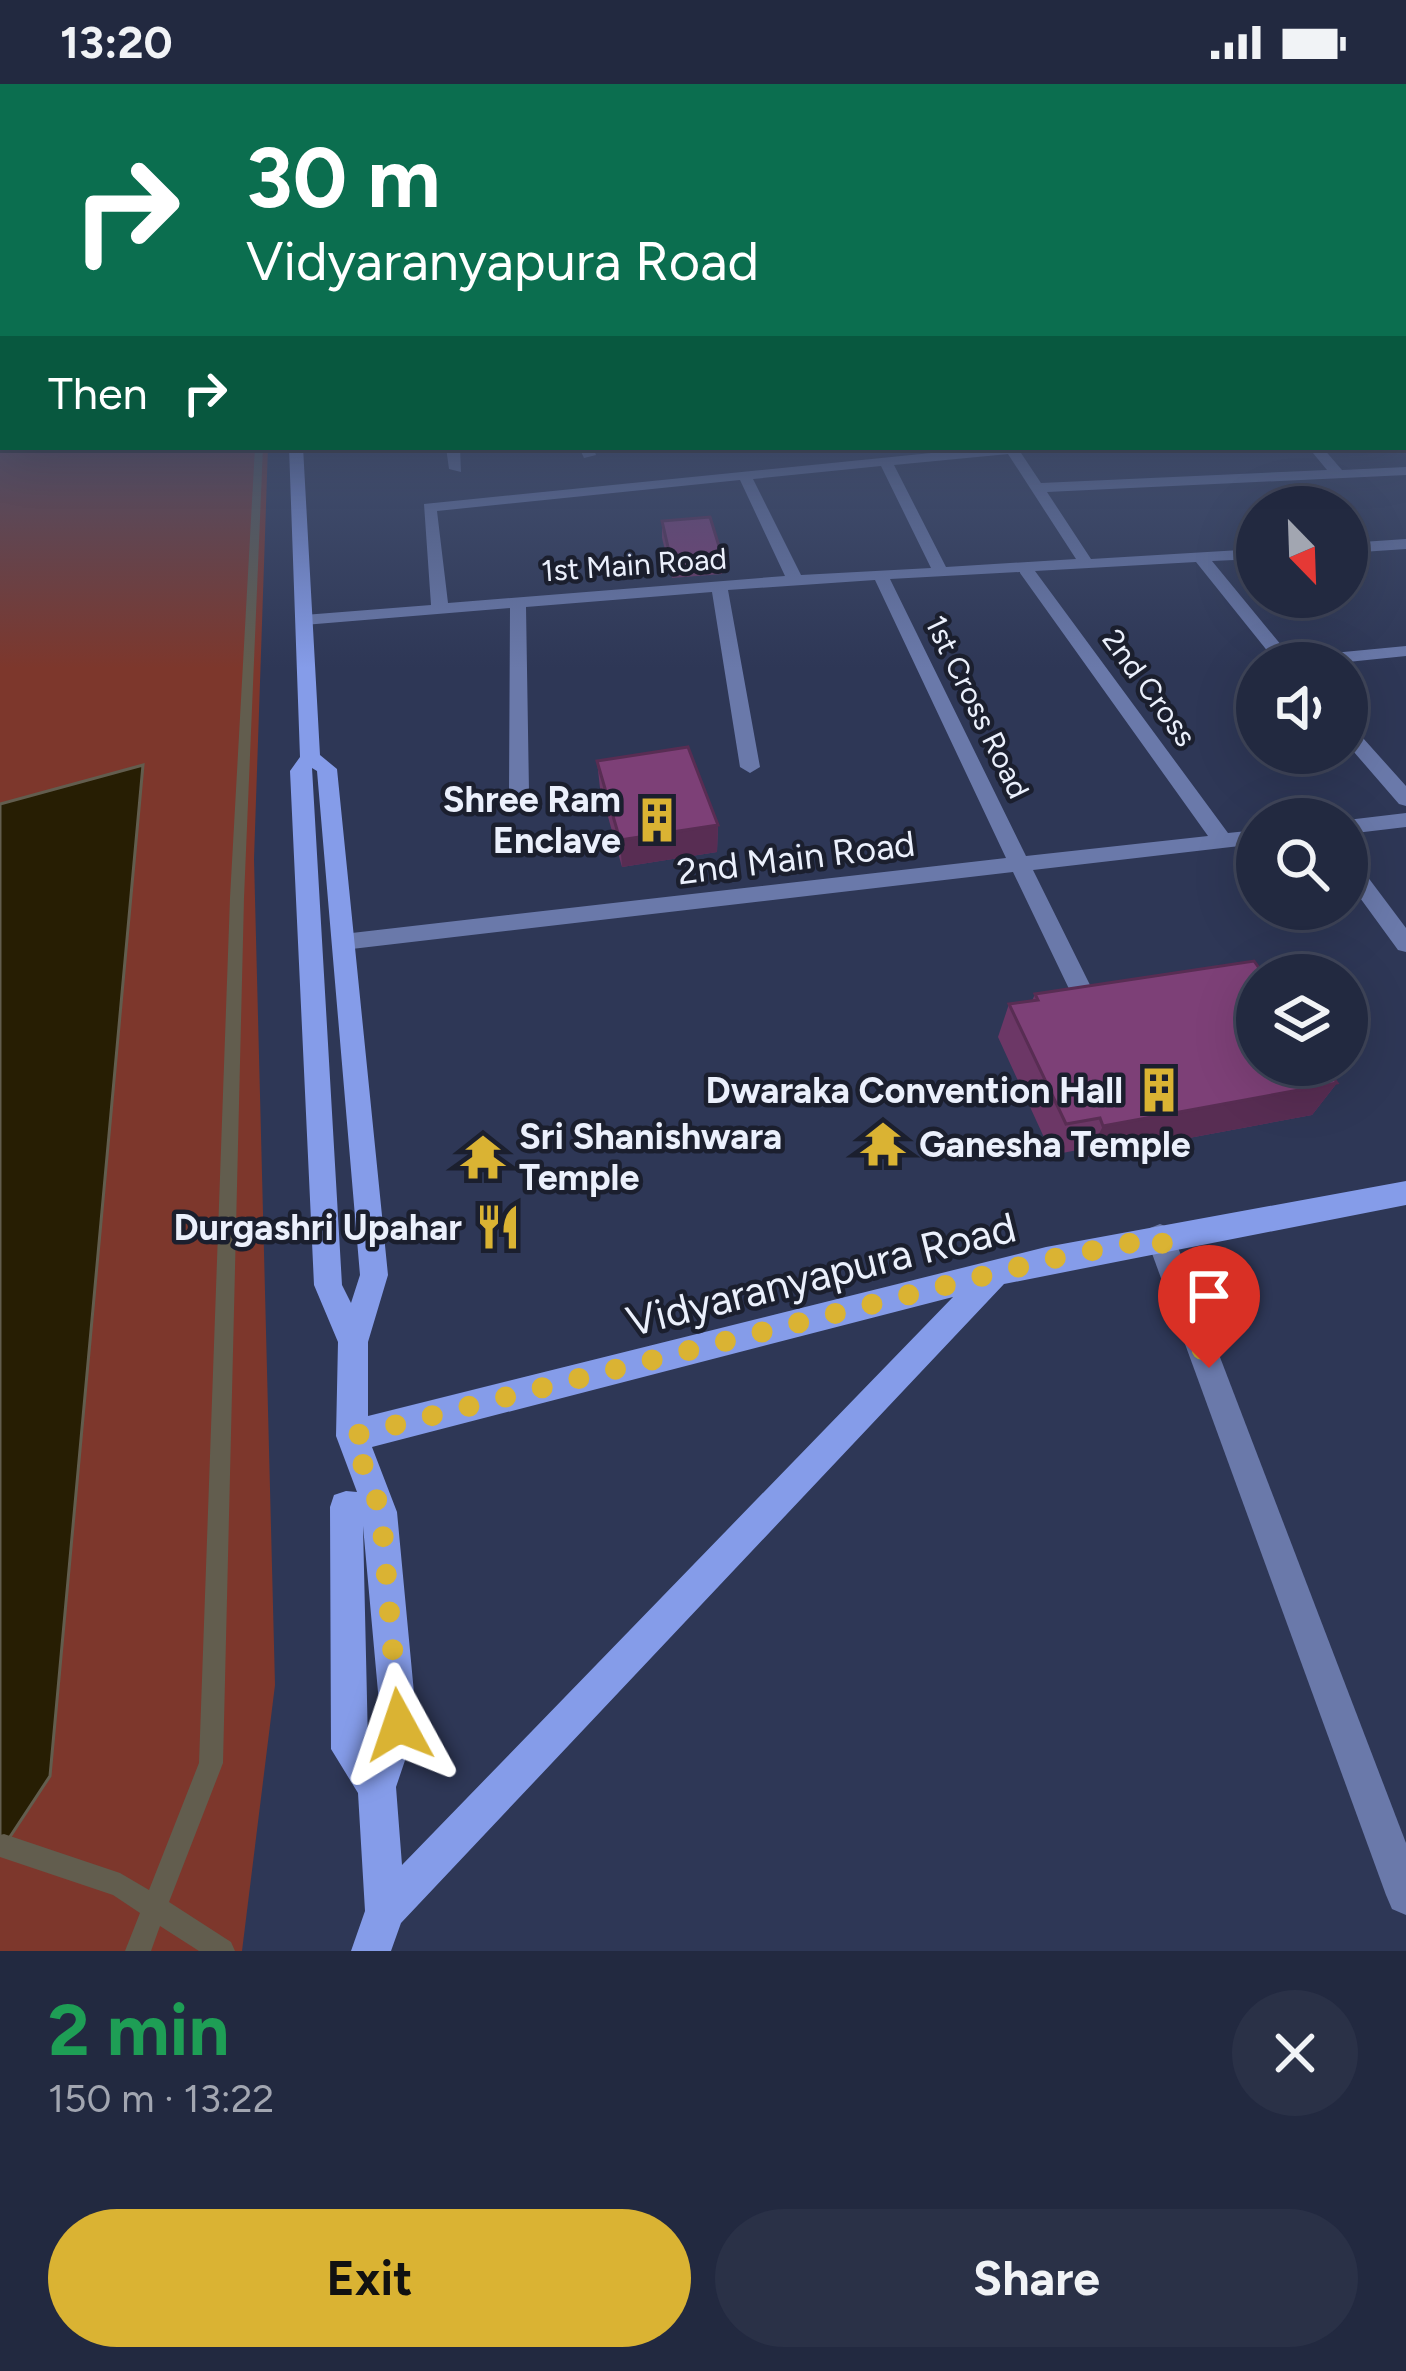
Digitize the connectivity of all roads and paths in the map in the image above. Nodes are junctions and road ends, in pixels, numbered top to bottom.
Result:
1 (298, 494) edge
2 (575, 494) edge
3 (753, 494) edge
4 (902, 494) edge
5 (1039, 494) edge
6 (1406, 544) edge
7 (1368, 547) edge
8 (1236, 556) edge
9 (1201, 558) junction
10 (1088, 566) junction
11 (1027, 570) junction
12 (942, 574) junction
13 (880, 577) junction
14 (794, 580) junction
15 (718, 586) junction
16 (518, 601) junction
17 (440, 607) junction
18 (304, 620) junction
19 (1269, 642) edge
20 (1406, 651) edge
21 (1368, 655) edge
22 (1368, 756) edge
23 (310, 757) junction
24 (750, 767) dead end
25 (520, 792) dead end
26 (1406, 799) edge
27 (1406, 820) edge
28 (1368, 825) edge
29 (1236, 839) edge
30 (1223, 841) junction
31 (1020, 864) junction
32 (1368, 894) edge
33 (343, 942) junction
34 (1406, 944) edge
35 (1078, 987) edge
36 (1406, 1193) edge
37 (1160, 1237) junction
38 (996, 1273) junction
39 (353, 1342) junction
40 (352, 1436) junction
41 (381, 1511) junction
42 (377, 1786) junction
43 (1406, 1894) edge
44 (385, 1912) junction
45 (371, 1951) edge

1 - 18 main road
2 - 17 street
3 - 14 street
4 - 12 street
5 - 10 street
6 - 7 street
8 - 9 street, 1st Main Road
9 - 10 street, 1st Main Road
9 - 19 street
10 - 11 street, 1st Main Road
11 - 12 street, 1st Main Road
11 - 30 street, 2nd Cross
12 - 13 street, 1st Main Road
13 - 14 street, 1st Main Road
13 - 31 street, 1st Cross Road
14 - 15 street, 1st Main Road
15 - 16 street, 1st Main Road
15 - 24 street
16 - 17 street, 1st Main Road
16 - 25 street
17 - 18 street, 1st Main Road
18 - 23 main road
20 - 21 street
22 - 26 street
23 - 33 main road
23 - 39 main road
27 - 28 street
29 - 30 street, 2nd Main Road
30 - 31 street, 2nd Main Road
31 - 33 street, 2nd Main Road
31 - 35 street, 1st Cross Road
32 - 34 street
33 - 39 main road
36 - 37 main road, Vidyaranyapura Road
37 - 38 main road, Vidyaranyapura Road
37 - 43 street
38 - 40 main road, Vidyaranyapura Road
38 - 44 main road
39 - 40 main road
40 - 41 main road
41 - 42 main road
41 - 42 main road
42 - 44 main road
44 - 45 main road

